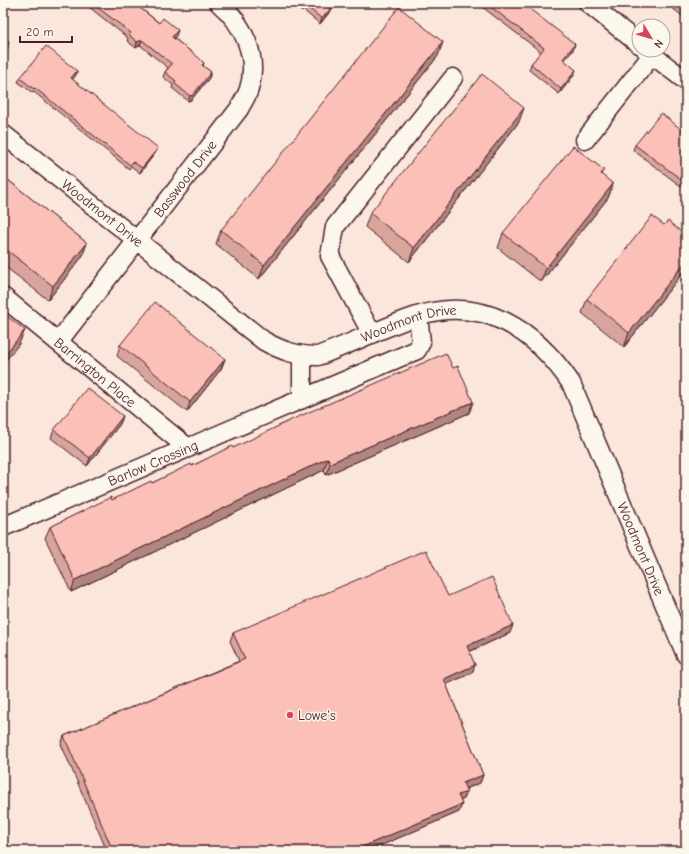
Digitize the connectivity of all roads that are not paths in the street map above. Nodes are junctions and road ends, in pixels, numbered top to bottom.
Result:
1 (219, 3) edge
2 (588, 3) edge
3 (631, 38) edge
4 (640, 58) edge
5 (656, 58) edge
6 (453, 78) dead end
7 (686, 81) edge
8 (3, 134) edge
9 (584, 140) dead end
10 (137, 240) junction
11 (3, 297) edge
12 (418, 316) junction
13 (372, 334) junction
14 (58, 342) junction
15 (302, 356) junction
16 (302, 399) junction
17 (188, 448) junction
18 (3, 527) edge
19 (686, 655) edge

1 - 10 street, Basswood Drive
2 - 3 street
4 - 9 street
5 - 7 street
6 - 13 street
8 - 10 street, Woodmont Drive
10 - 14 street, Basswood Drive
10 - 15 street, Woodmont Drive
11 - 14 street, Barrington Place
12 - 13 street, Woodmont Drive
12 - 16 street, Barlow Crossing
12 - 19 street, Woodmont Drive
13 - 15 street, Woodmont Drive
14 - 17 street, Barrington Place
15 - 16 street
16 - 17 street, Barlow Crossing
17 - 18 street, Barlow Crossing

